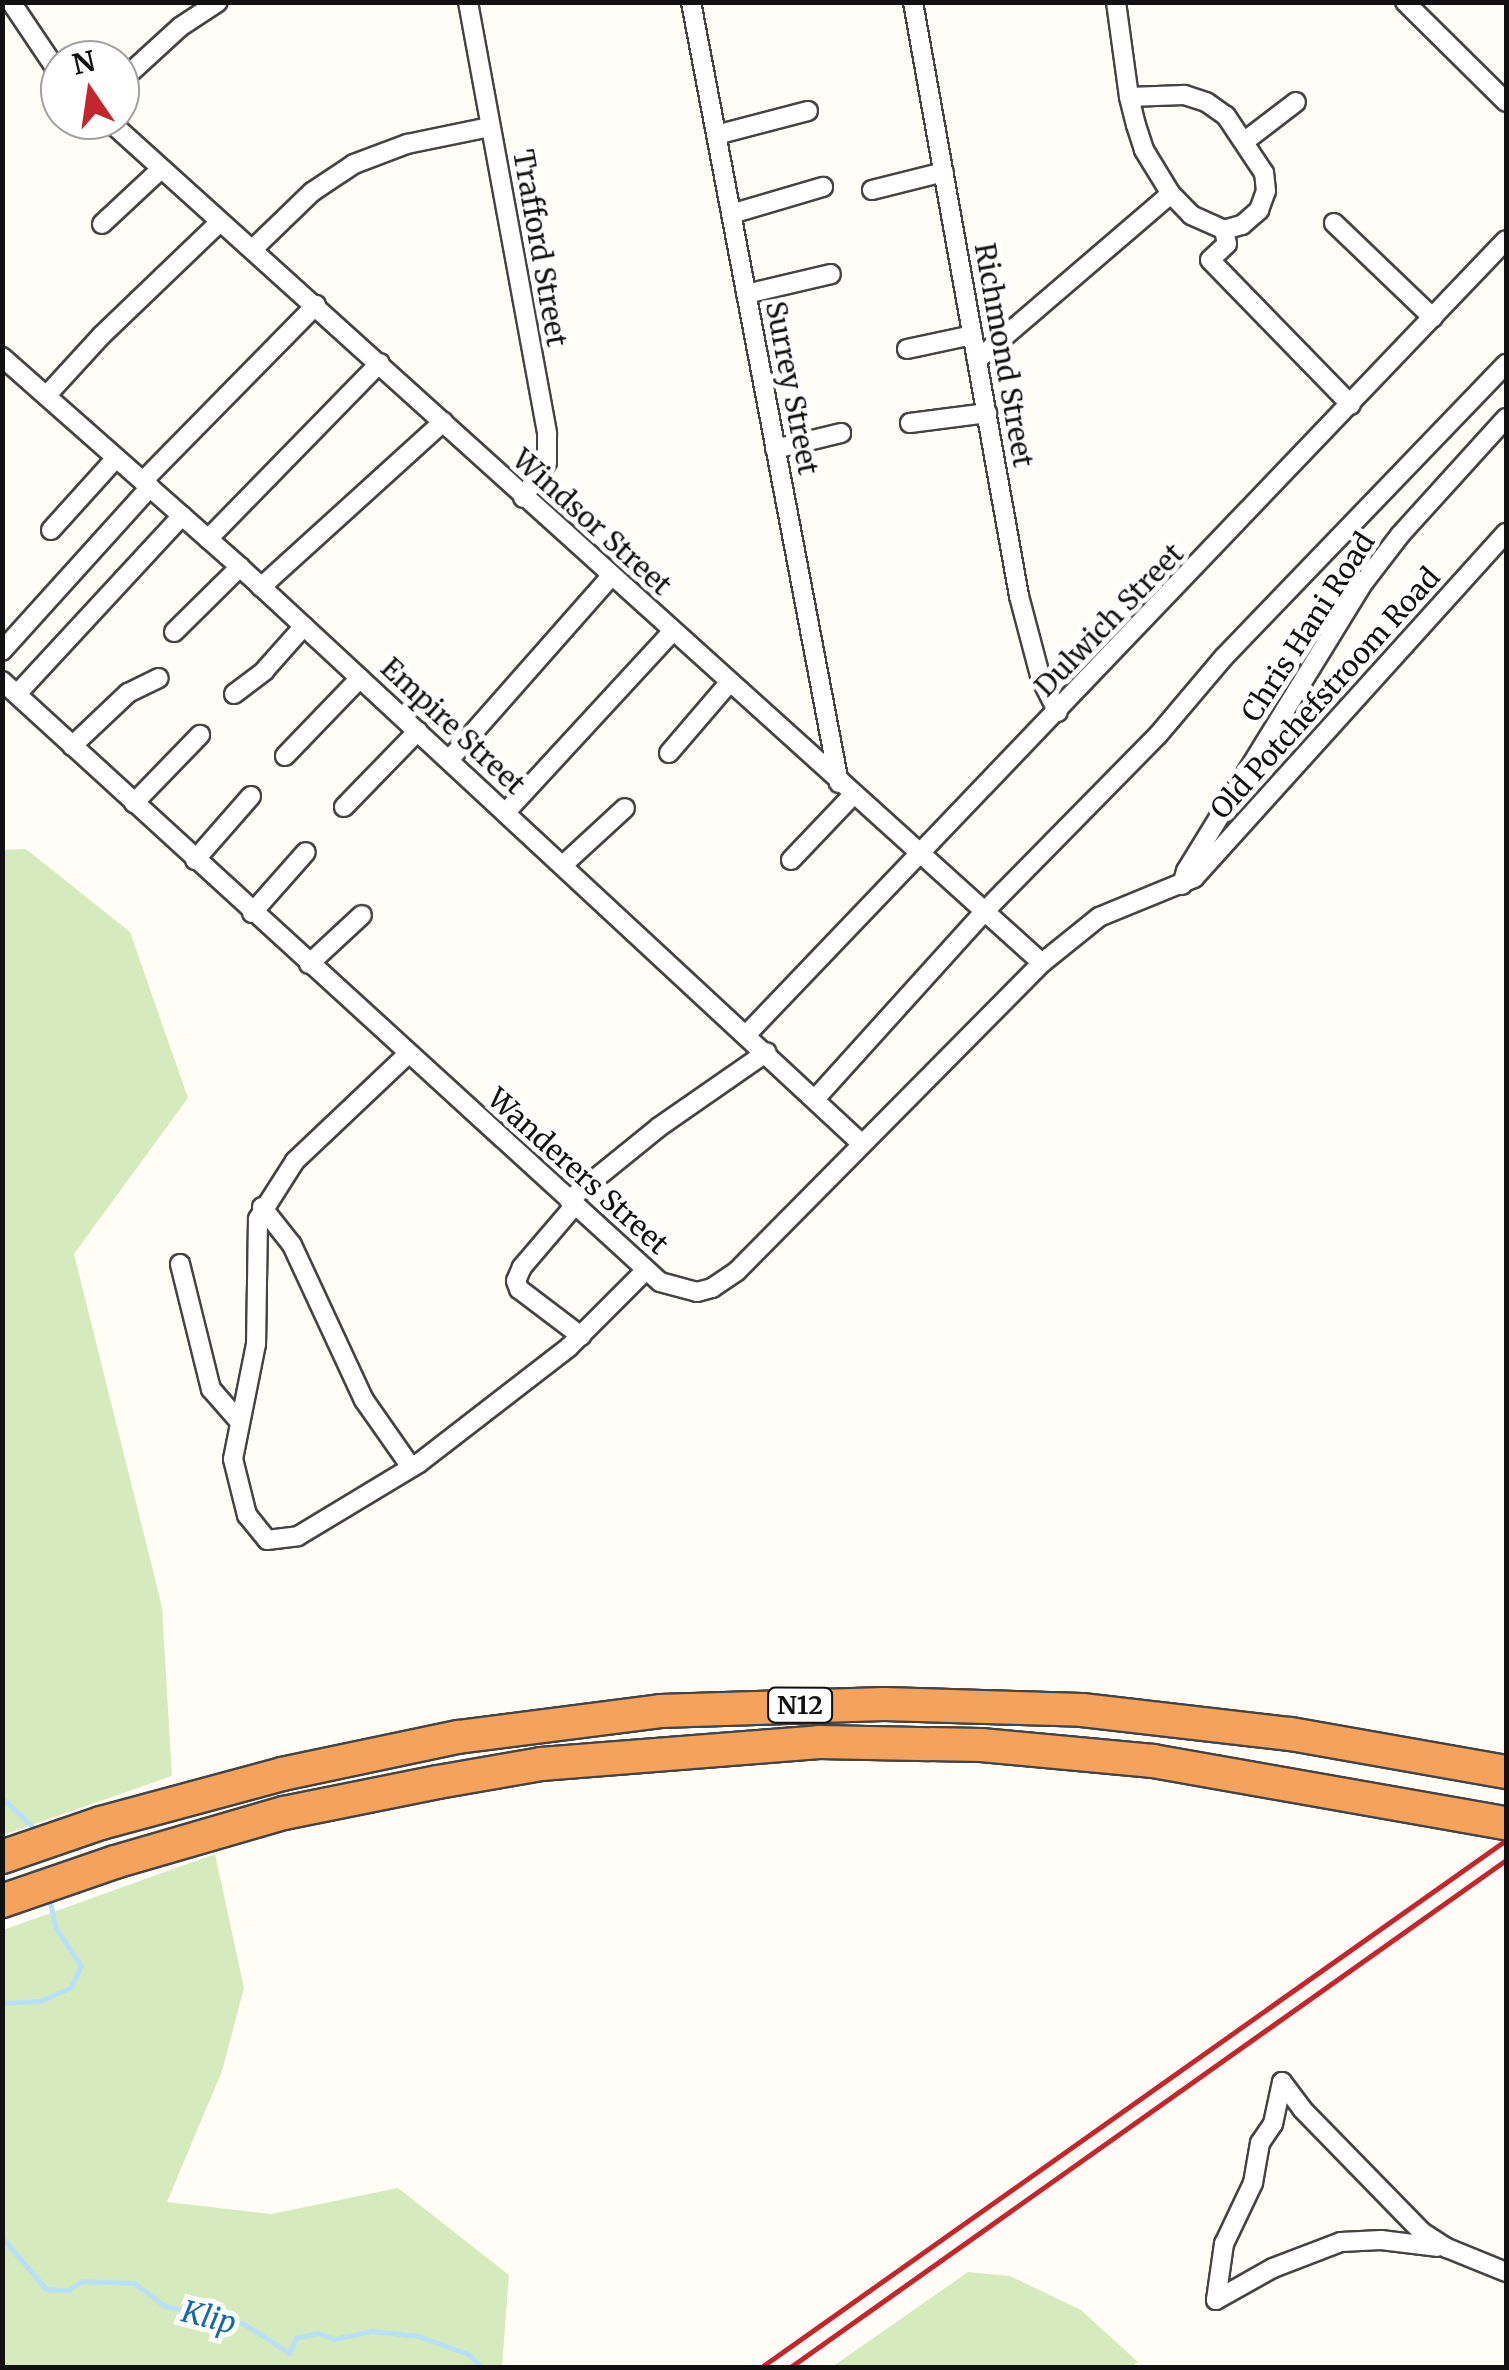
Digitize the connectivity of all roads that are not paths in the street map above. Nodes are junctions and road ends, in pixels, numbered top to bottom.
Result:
1 (12, 2) edge
2 (218, 2) edge
3 (468, 2) edge
4 (691, 2) edge
5 (913, 2) edge
6 (1116, 2) edge
7 (1405, 2) edge
8 (1426, 9) edge
9 (40, 45) edge
10 (140, 64) edge
11 (1129, 97) junction
12 (1296, 102) dead end
13 (1506, 102) edge
14 (808, 111) dead end
15 (490, 127) junction
16 (716, 136) junction
17 (130, 140) edge
18 (1246, 141) junction
19 (161, 169) junction
20 (944, 172) junction
21 (823, 188) dead end
22 (872, 190) dead end
23 (1171, 194) junction
24 (731, 214) junction
25 (220, 222) junction
26 (1334, 222) dead end
27 (102, 224) dead end
28 (1224, 230) junction
29 (1506, 240) edge
30 (253, 249) junction
31 (832, 274) dead end
32 (746, 294) junction
33 (316, 305) junction
34 (1432, 318) junction
35 (973, 335) junction
36 (907, 349) dead end
37 (2, 357) edge
38 (978, 360) junction
39 (380, 364) junction
40 (1506, 364) edge
41 (47, 395) junction
42 (1351, 404) junction
43 (986, 413) junction
44 (1506, 418) edge
45 (444, 422) junction
46 (910, 424) dead end
47 (841, 433) dead end
48 (775, 450) junction
49 (116, 458) junction
50 (146, 484) junction
51 (523, 498) junction
52 (182, 516) junction
53 (51, 530) dead end
54 (1506, 533) edge
55 (208, 538) junction
56 (240, 567) junction
57 (611, 576) junction
58 (261, 588) junction
59 (304, 626) junction
60 (174, 632) dead end
61 (672, 632) junction
62 (2, 650) edge
63 (159, 678) dead end
64 (360, 678) junction
65 (729, 683) junction
66 (10, 687) edge
67 (234, 694) dead end
68 (1058, 712) junction
69 (418, 731) junction
70 (200, 735) dead end
71 (72, 746) junction
72 (669, 752) dead end
73 (285, 756) dead end
74 (449, 760) junction
75 (846, 790) junction
76 (251, 796) dead end
77 (134, 803) junction
78 (344, 807) dead end
79 (625, 808) dead end
80 (506, 812) junction
81 (306, 852) dead end
82 (919, 858) junction
83 (195, 860) junction
84 (791, 860) dead end
85 (563, 864) junction
86 (1182, 886) junction
87 (252, 912) junction
88 (983, 913) junction
89 (362, 914) dead end
90 (309, 964) junction
91 (1042, 964) junction
92 (747, 1034) junction
93 (767, 1052) junction
94 (408, 1054) junction
95 (816, 1098) junction
96 (861, 1143) junction
97 (572, 1203) junction
98 (262, 1207) junction
99 (180, 1264) dead end
100 (646, 1270) junction
101 (581, 1336) junction
102 (238, 1420) junction
103 (411, 1468) junction
104 (1506, 1772) edge
105 (1493, 1821) edge
106 (12, 1853) edge
107 (2, 1901) edge
108 (1447, 2248) junction
109 (1506, 2272) edge

1 - 9 street
2 - 10 street
3 - 15 street, Trafford Street
4 - 16 street, Surrey Street
5 - 20 street, Richmond Street
6 - 11 street
7 - 8 street
8 - 13 street
11 - 18 street
11 - 23 street
12 - 18 street
14 - 16 street
15 - 30 street
15 - 51 street, Trafford Street
16 - 24 street, Surrey Street
17 - 19 street, Windsor Street
18 - 28 street
19 - 25 street, Windsor Street
19 - 27 street
20 - 22 street
20 - 35 street, Richmond Street
21 - 24 street
23 - 28 street
23 - 38 street
24 - 32 street, Surrey Street
25 - 30 street, Windsor Street
25 - 41 street
26 - 34 street
28 - 42 street
29 - 34 street, Dulwich Street
30 - 33 street, Windsor Street
31 - 32 street
32 - 48 street, Surrey Street
33 - 39 street, Windsor Street
33 - 50 street
34 - 42 street, Dulwich Street
35 - 36 street
35 - 38 street, Richmond Street
37 - 41 street, Empire Street
38 - 43 street, Richmond Street
39 - 45 street, Windsor Street
39 - 55 street
40 - 88 street
41 - 49 street, Empire Street
42 - 68 street, Dulwich Street
43 - 46 street
43 - 68 street, Richmond Street
44 - 86 street, Chris Hani Road
45 - 51 street, Windsor Street
45 - 58 street
47 - 48 street
48 - 75 street, Surrey Street
49 - 50 street, Empire Street
49 - 53 street
50 - 52 street, Empire Street
50 - 62 street
51 - 57 street, Windsor Street
52 - 55 street, Empire Street
52 - 66 street
54 - 86 street, Old Potchefstroom Road
55 - 56 street, Empire Street
56 - 58 street, Empire Street
56 - 60 street
57 - 61 street, Windsor Street
57 - 74 street
58 - 59 street, Empire Street
59 - 64 street, Empire Street
59 - 67 street
61 - 65 street, Windsor Street
61 - 80 street
63 - 71 street
64 - 69 street, Empire Street
64 - 73 street
65 - 72 street
65 - 75 street, Windsor Street
66 - 71 street, Wanderers Street
68 - 82 street, Dulwich Street
69 - 74 street, Empire Street
69 - 78 street
70 - 77 street
71 - 77 street, Wanderers Street
74 - 80 street, Empire Street
75 - 82 street, Windsor Street
75 - 84 street
76 - 83 street
77 - 83 street, Wanderers Street
79 - 85 street
80 - 85 street, Empire Street
81 - 87 street
82 - 88 street, Windsor Street
82 - 92 street, Dulwich Street
83 - 87 street, Wanderers Street
85 - 92 street, Empire Street
86 - 91 street, Wanderers Street
87 - 90 street, Wanderers Street
88 - 91 street, Windsor Street
88 - 95 street
89 - 90 street
90 - 94 street, Wanderers Street
91 - 96 street, Wanderers Street
92 - 93 street, Empire Street
93 - 95 street, Empire Street
93 - 97 street
94 - 97 street, Wanderers Street
94 - 98 street
95 - 96 street, Empire Street
96 - 100 street, Wanderers Street
97 - 100 street, Wanderers Street
97 - 101 street
98 - 102 street
98 - 103 street
99 - 102 street
100 - 101 street
101 - 103 street
102 - 103 street
104 - 106 highway, N12
105 - 107 highway, N12
108 - 108 street
108 - 109 street

